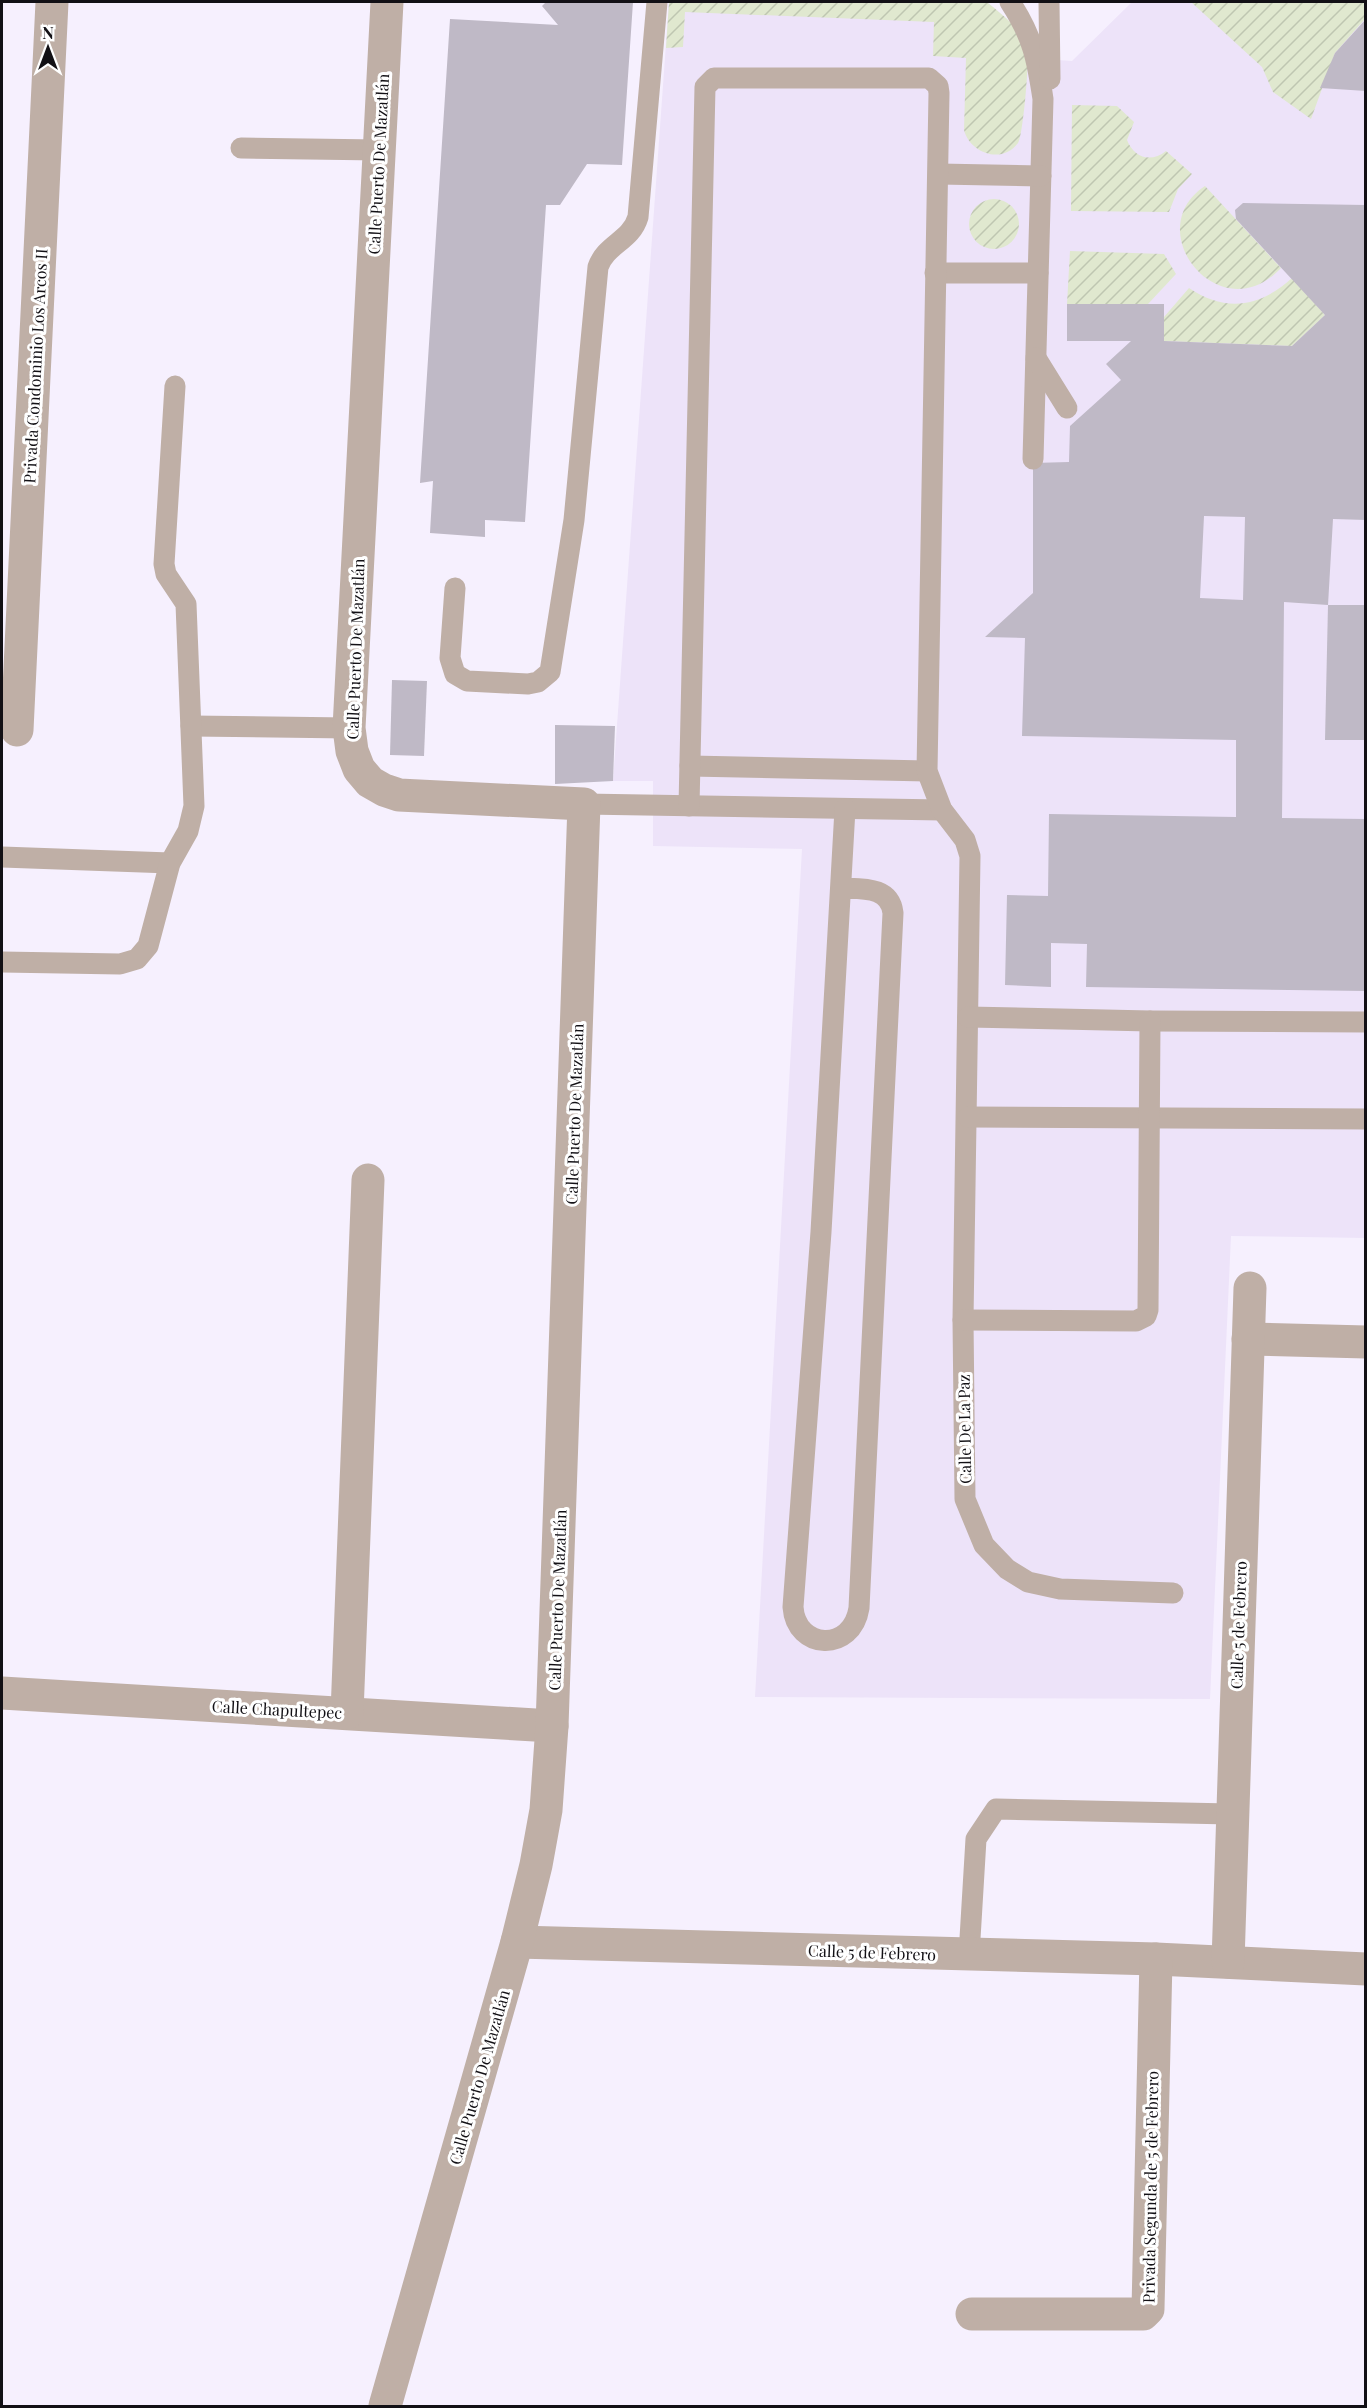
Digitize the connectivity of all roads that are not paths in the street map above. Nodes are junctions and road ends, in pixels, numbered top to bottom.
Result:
1 (52, 2) edge
2 (387, 2) edge
3 (657, 2) edge
4 (1010, 2) edge
5 (1049, 2) edge
6 (1043, 99) junction
7 (241, 148) dead end
8 (379, 150) junction
9 (939, 174) junction
10 (1041, 176) junction
11 (935, 273) junction
12 (1038, 273) junction
13 (1036, 358) junction
14 (175, 386) dead end
15 (1067, 408) dead end
16 (1033, 459) dead end
17 (454, 588) dead end
18 (192, 726) junction
19 (349, 728) junction
20 (17, 730) dead end
21 (690, 766) junction
22 (927, 771) junction
23 (584, 804) junction
24 (689, 806) junction
25 (845, 809) junction
26 (942, 810) junction
27 (2, 857) edge
28 (170, 863) junction
29 (841, 888) junction
30 (2, 962) edge
31 (968, 1017) junction
32 (1150, 1021) junction
33 (1365, 1022) edge
34 (968, 1117) junction
35 (1151, 1119) junction
36 (1365, 1119) edge
37 (368, 1180) dead end
38 (1250, 1288) dead end
39 (963, 1320) junction
40 (1248, 1339) junction
41 (1365, 1342) edge
42 (1173, 1593) dead end
43 (2, 1693) edge
44 (347, 1713) junction
45 (552, 1726) junction
46 (1231, 1814) junction
47 (517, 1942) junction
48 (969, 1954) junction
49 (1156, 1959) junction
50 (1228, 1962) junction
51 (1365, 1969) edge
52 (972, 2314) dead end
53 (385, 2406) edge

1 - 20 street, Privada Condominio Los Arcos II
2 - 8 street, Calle Puerto De Mazatlán
3 - 17 lane
4 - 6 lane
5 - 6 lane
6 - 10 lane
7 - 8 lane
8 - 19 street, Calle Puerto De Mazatlán
9 - 10 lane
9 - 11 lane
9 - 21 lane
10 - 12 lane
11 - 12 lane
11 - 22 lane
12 - 13 lane
13 - 15 lane
13 - 16 lane
14 - 18 lane
18 - 19 lane
18 - 28 lane
19 - 23 street, Calle Puerto De Mazatlán
21 - 22 lane
21 - 24 lane
22 - 26 lane, Calle De La Paz
23 - 24 lane
23 - 45 street, Calle Puerto De Mazatlán
24 - 25 lane
25 - 26 lane
25 - 29 lane
26 - 31 lane, Calle De La Paz
27 - 28 lane
28 - 30 lane
29 - 29 lane
31 - 32 lane
31 - 34 lane, Calle De La Paz
32 - 33 lane
32 - 35 lane
34 - 35 lane
34 - 39 lane, Calle De La Paz
35 - 36 lane
35 - 39 lane
37 - 44 street
38 - 40 street, Calle 5 de Febrero
39 - 42 lane, Calle De La Paz
40 - 41 street
40 - 46 street, Calle 5 de Febrero
43 - 44 street, Calle Chapultepec
44 - 45 street, Calle Chapultepec
45 - 47 street, Calle Puerto De Mazatlán
46 - 48 lane
46 - 50 street, Calle 5 de Febrero
47 - 48 street, Calle 5 de Febrero
47 - 53 street, Calle Puerto De Mazatlán
48 - 49 street, Calle 5 de Febrero
49 - 50 street, Calle 5 de Febrero
49 - 52 street, Privada Segunda de 5 de Febrero
50 - 51 street, Calle 5 de Febrero

